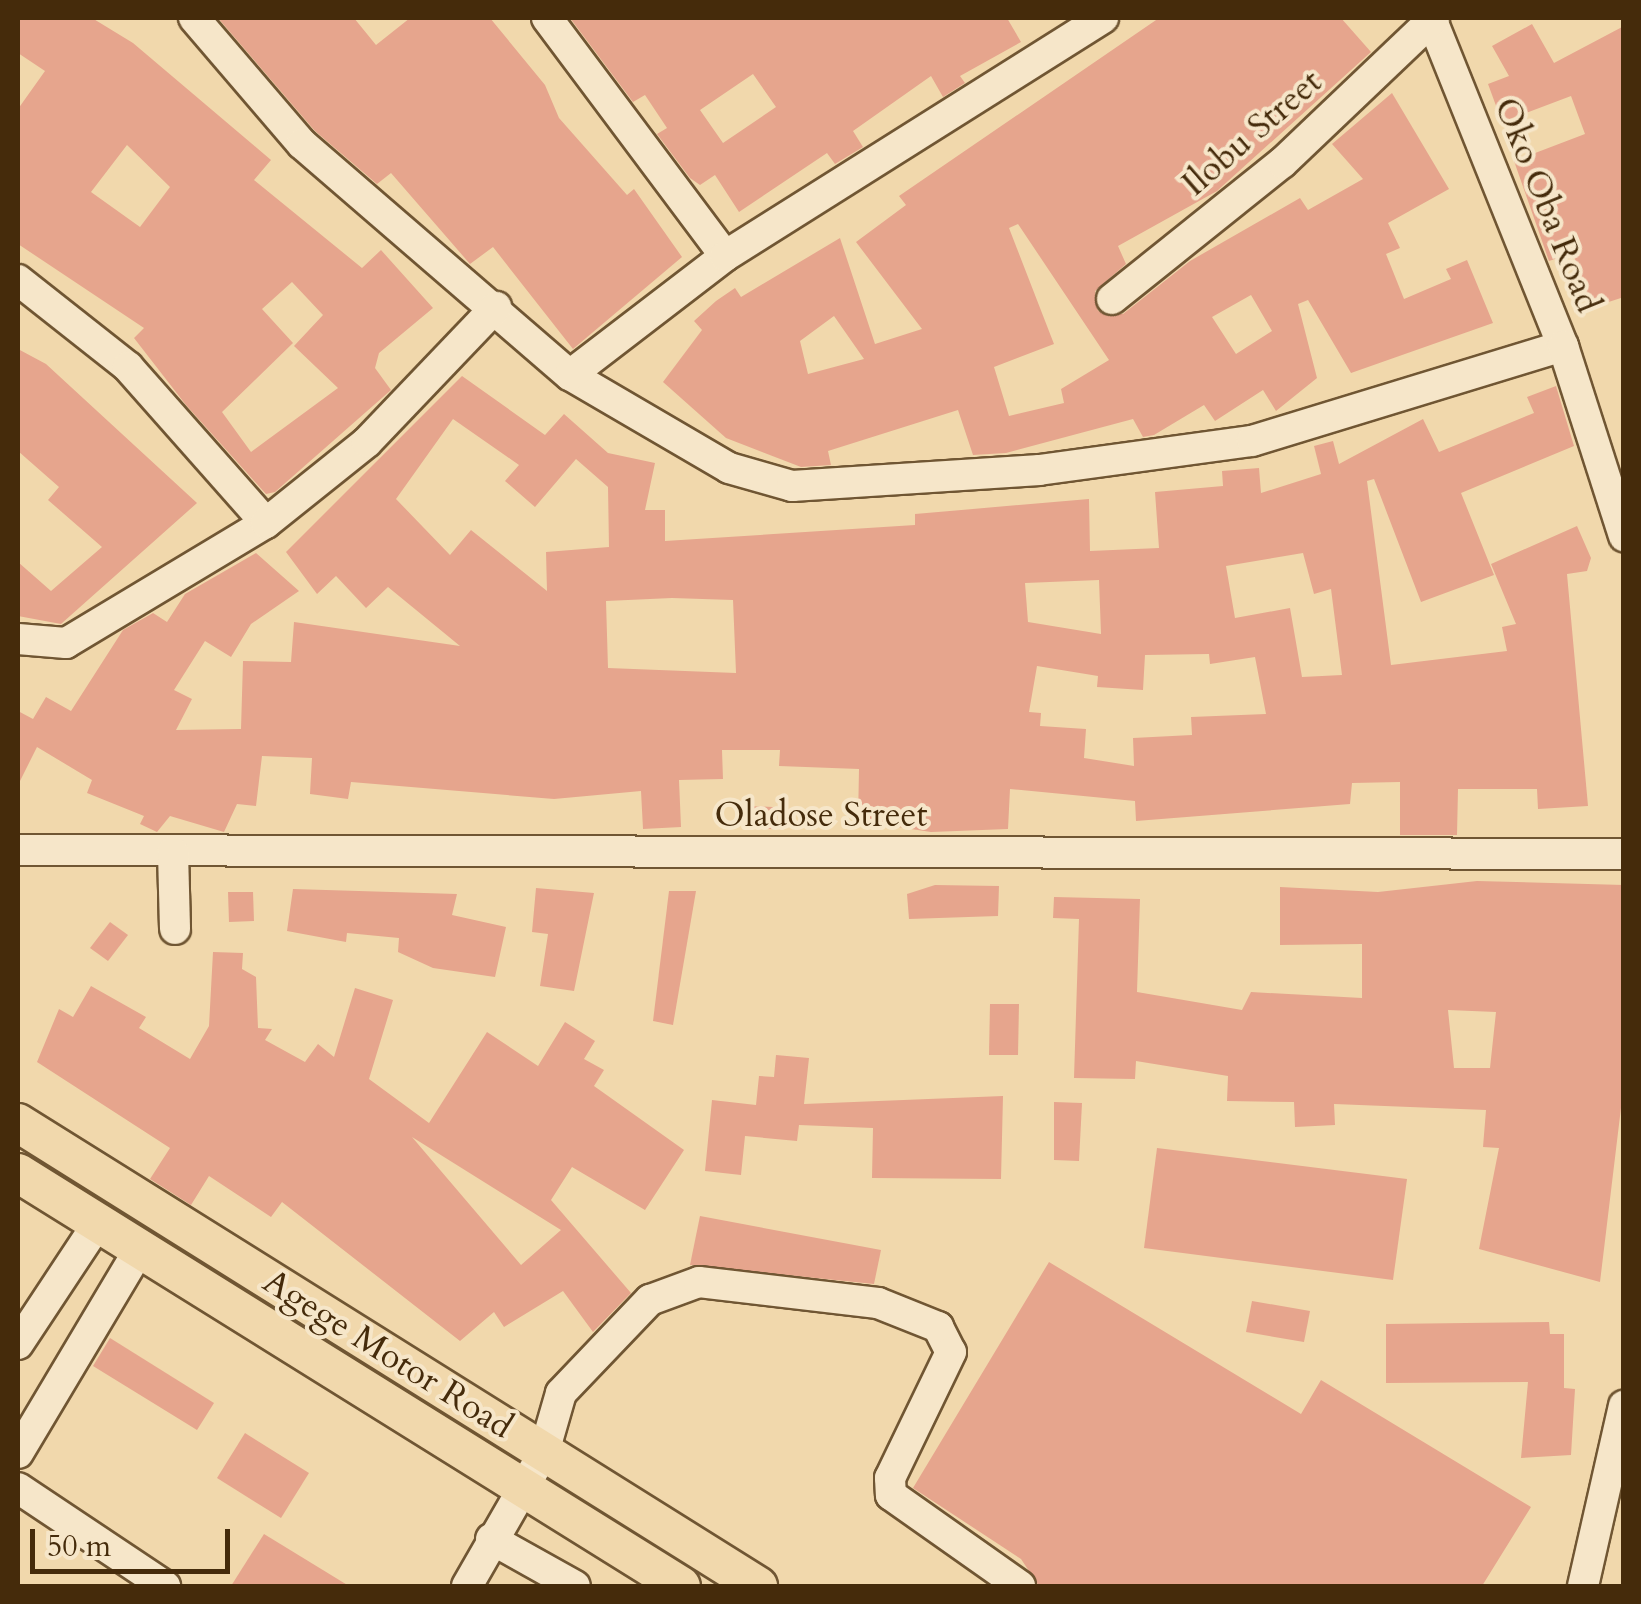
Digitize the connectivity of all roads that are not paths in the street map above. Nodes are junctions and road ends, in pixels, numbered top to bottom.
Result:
1 (194, 18) edge
2 (547, 18) edge
3 (1103, 18) edge
4 (1432, 18) edge
5 (725, 256) junction
6 (18, 280) edge
7 (1112, 299) dead end
8 (496, 307) junction
9 (1563, 346) junction
10 (570, 376) junction
11 (266, 524) junction
12 (1622, 528) edge
13 (18, 639) edge
14 (18, 850) edge
15 (173, 852) junction
16 (1624, 854) edge
17 (175, 929) dead end
18 (18, 1123) edge
19 (18, 1172) edge
20 (98, 1223) junction
21 (140, 1248) junction
22 (18, 1344) edge
23 (1624, 1406) edge
24 (18, 1452) edge
25 (544, 1452) junction
26 (524, 1487) junction
27 (18, 1488) edge
28 (1614, 1502) edge
29 (492, 1539) junction
30 (1585, 1574) edge
31 (166, 1586) edge
32 (466, 1586) edge
33 (575, 1586) edge
34 (680, 1586) edge
35 (758, 1586) edge
36 (1020, 1586) edge
37 (1612, 1586) edge

1 - 8 street
2 - 5 street
3 - 5 street
4 - 7 street, Ilobu Street
4 - 9 street, Oko Oba Road
5 - 10 street
6 - 11 street
8 - 10 street
8 - 11 street
9 - 10 street
9 - 12 street, Oko Oba Road
11 - 13 street
14 - 15 street, Oladose Street
15 - 16 street, Oladose Street
15 - 17 street
18 - 25 main road, Agege Motor Road
19 - 20 main road, Agege Motor Road
20 - 21 main road, Agege Motor Road
20 - 22 street
21 - 24 street
21 - 26 main road, Agege Motor Road
23 - 28 street
25 - 26 street
25 - 35 main road, Agege Motor Road
25 - 36 street
26 - 29 street
26 - 34 main road, Agege Motor Road
27 - 31 street
28 - 30 street
29 - 32 street
29 - 33 street
30 - 37 street

